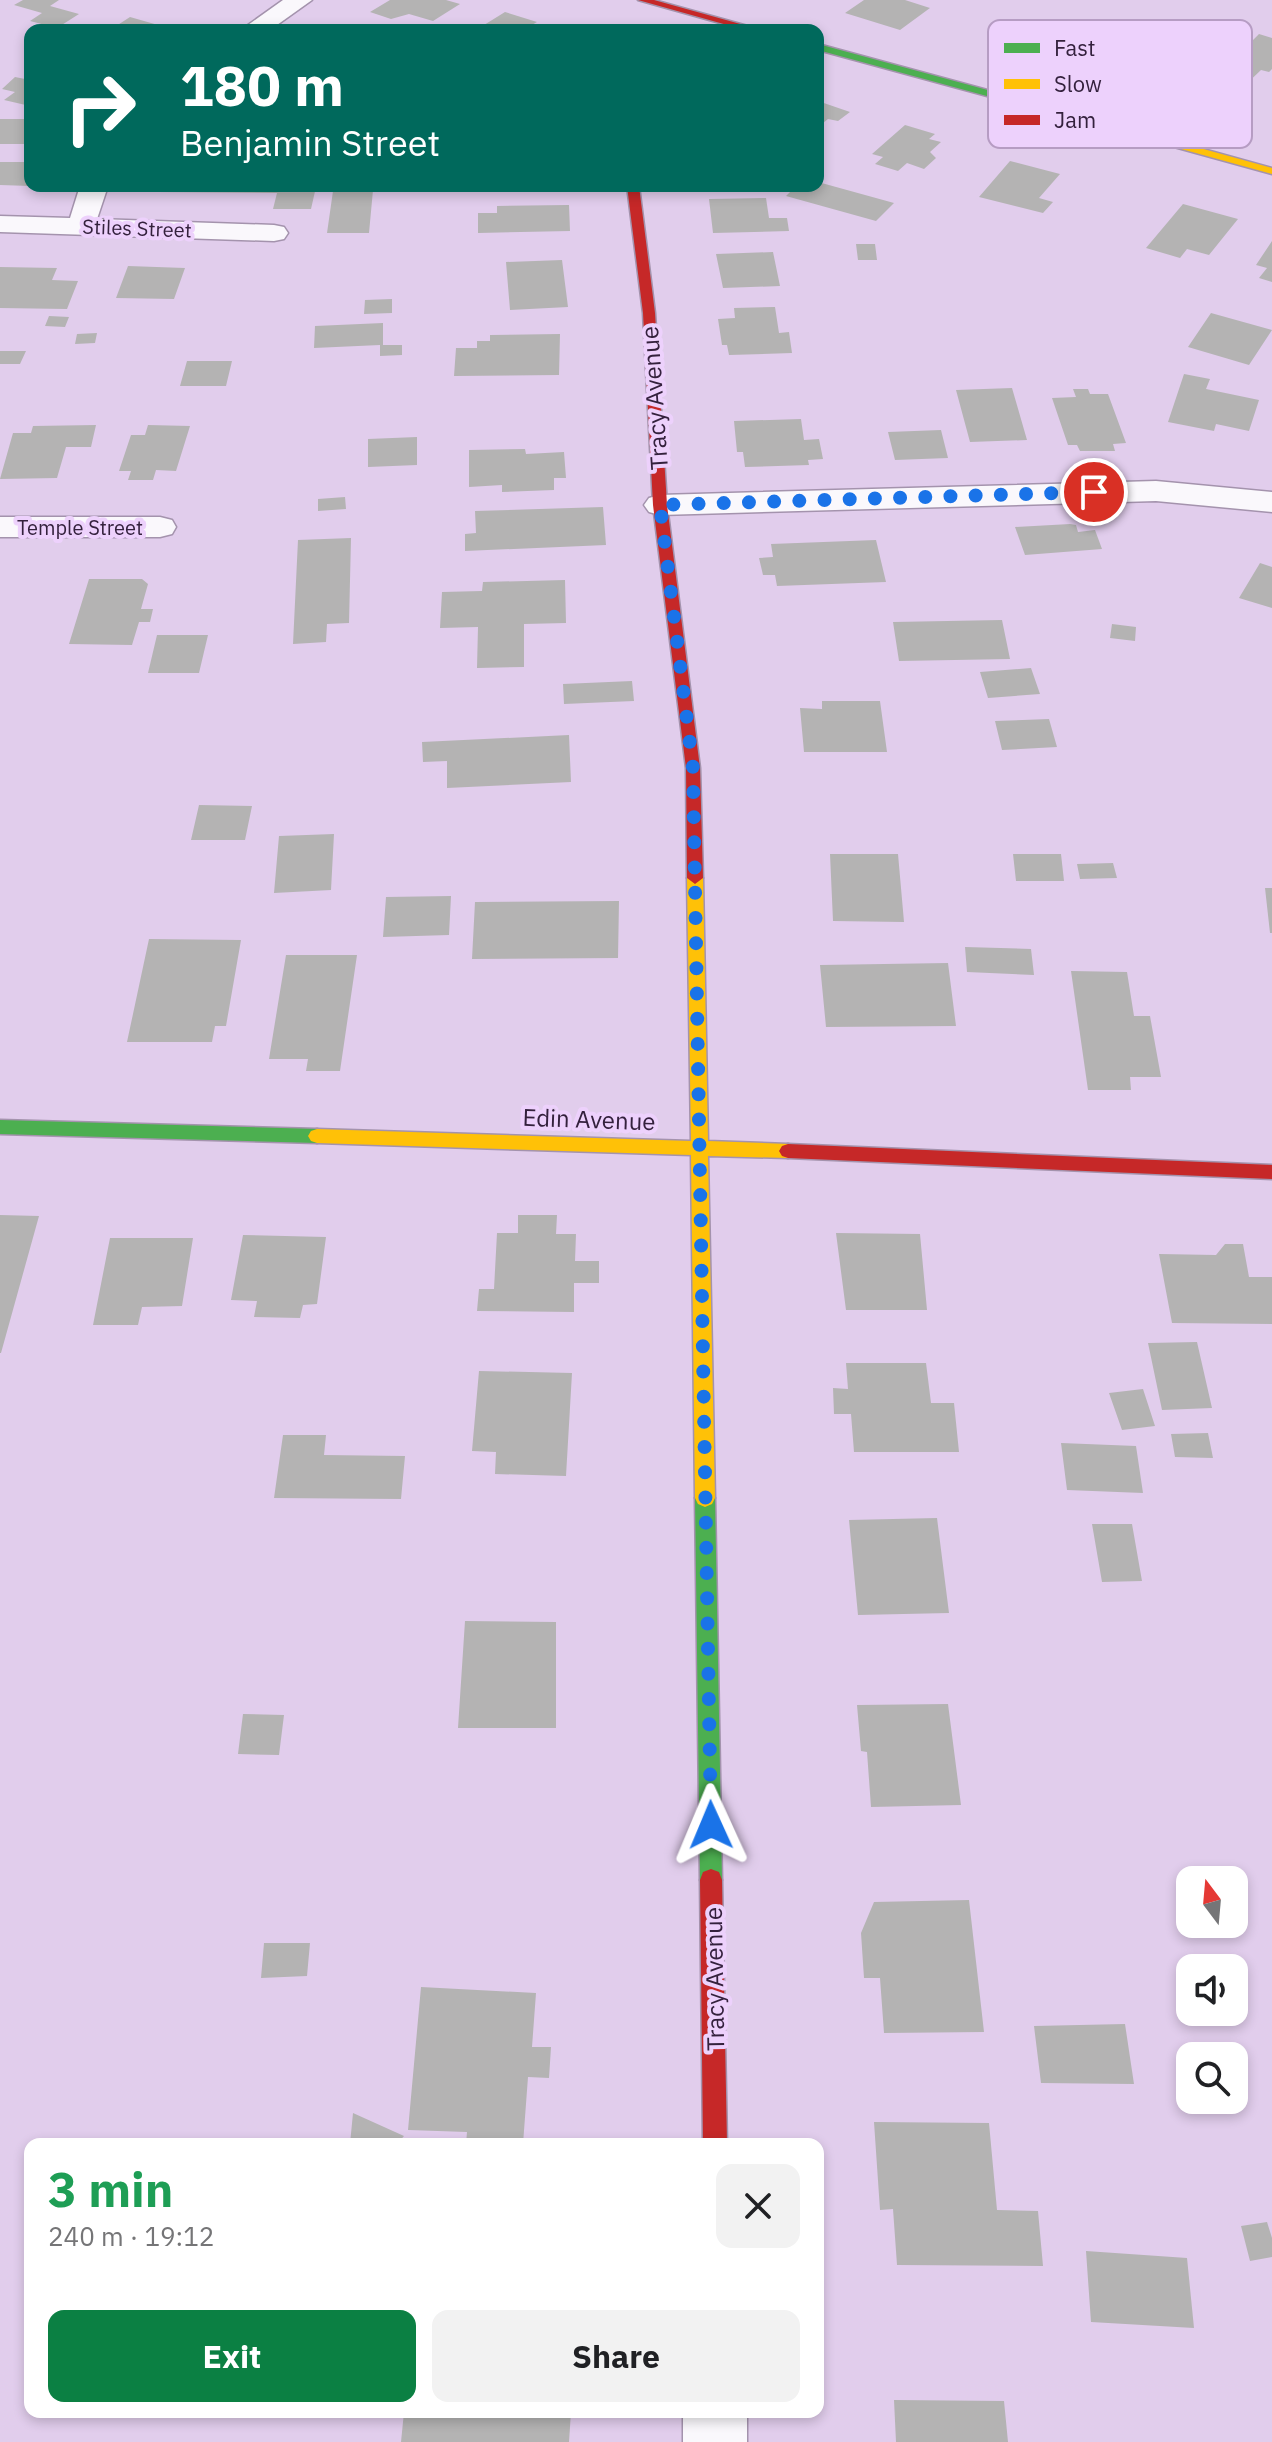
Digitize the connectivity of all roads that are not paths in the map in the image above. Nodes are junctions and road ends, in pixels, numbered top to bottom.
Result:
1 (300, 0) edge
2 (655, 1) edge
3 (262, 24) edge
4 (736, 24) edge
5 (824, 49) edge
6 (988, 93) edge
7 (1188, 148) edge
8 (1272, 171) edge
9 (92, 192) edge
10 (634, 192) edge
11 (0, 224) edge
12 (81, 225) junction
13 (274, 233) dead end
14 (1272, 502) edge
15 (660, 505) junction
16 (0, 527) edge
17 (160, 527) dead end
18 (0, 1127) edge
19 (699, 1147) junction
20 (1272, 1172) edge
21 (715, 2138) edge
22 (715, 2418) edge
23 (715, 2442) edge

1 - 3 street
2 - 4 street
5 - 6 street
7 - 8 street
9 - 12 street
10 - 15 street, Tracy Avenue
11 - 12 street, Stiles Street
12 - 13 street, Stiles Street
14 - 15 street
15 - 19 street, Tracy Avenue
16 - 17 street, Temple Street
18 - 19 street, Edin Avenue
19 - 20 street, Edin Avenue
19 - 21 street, Tracy Avenue
22 - 23 street

